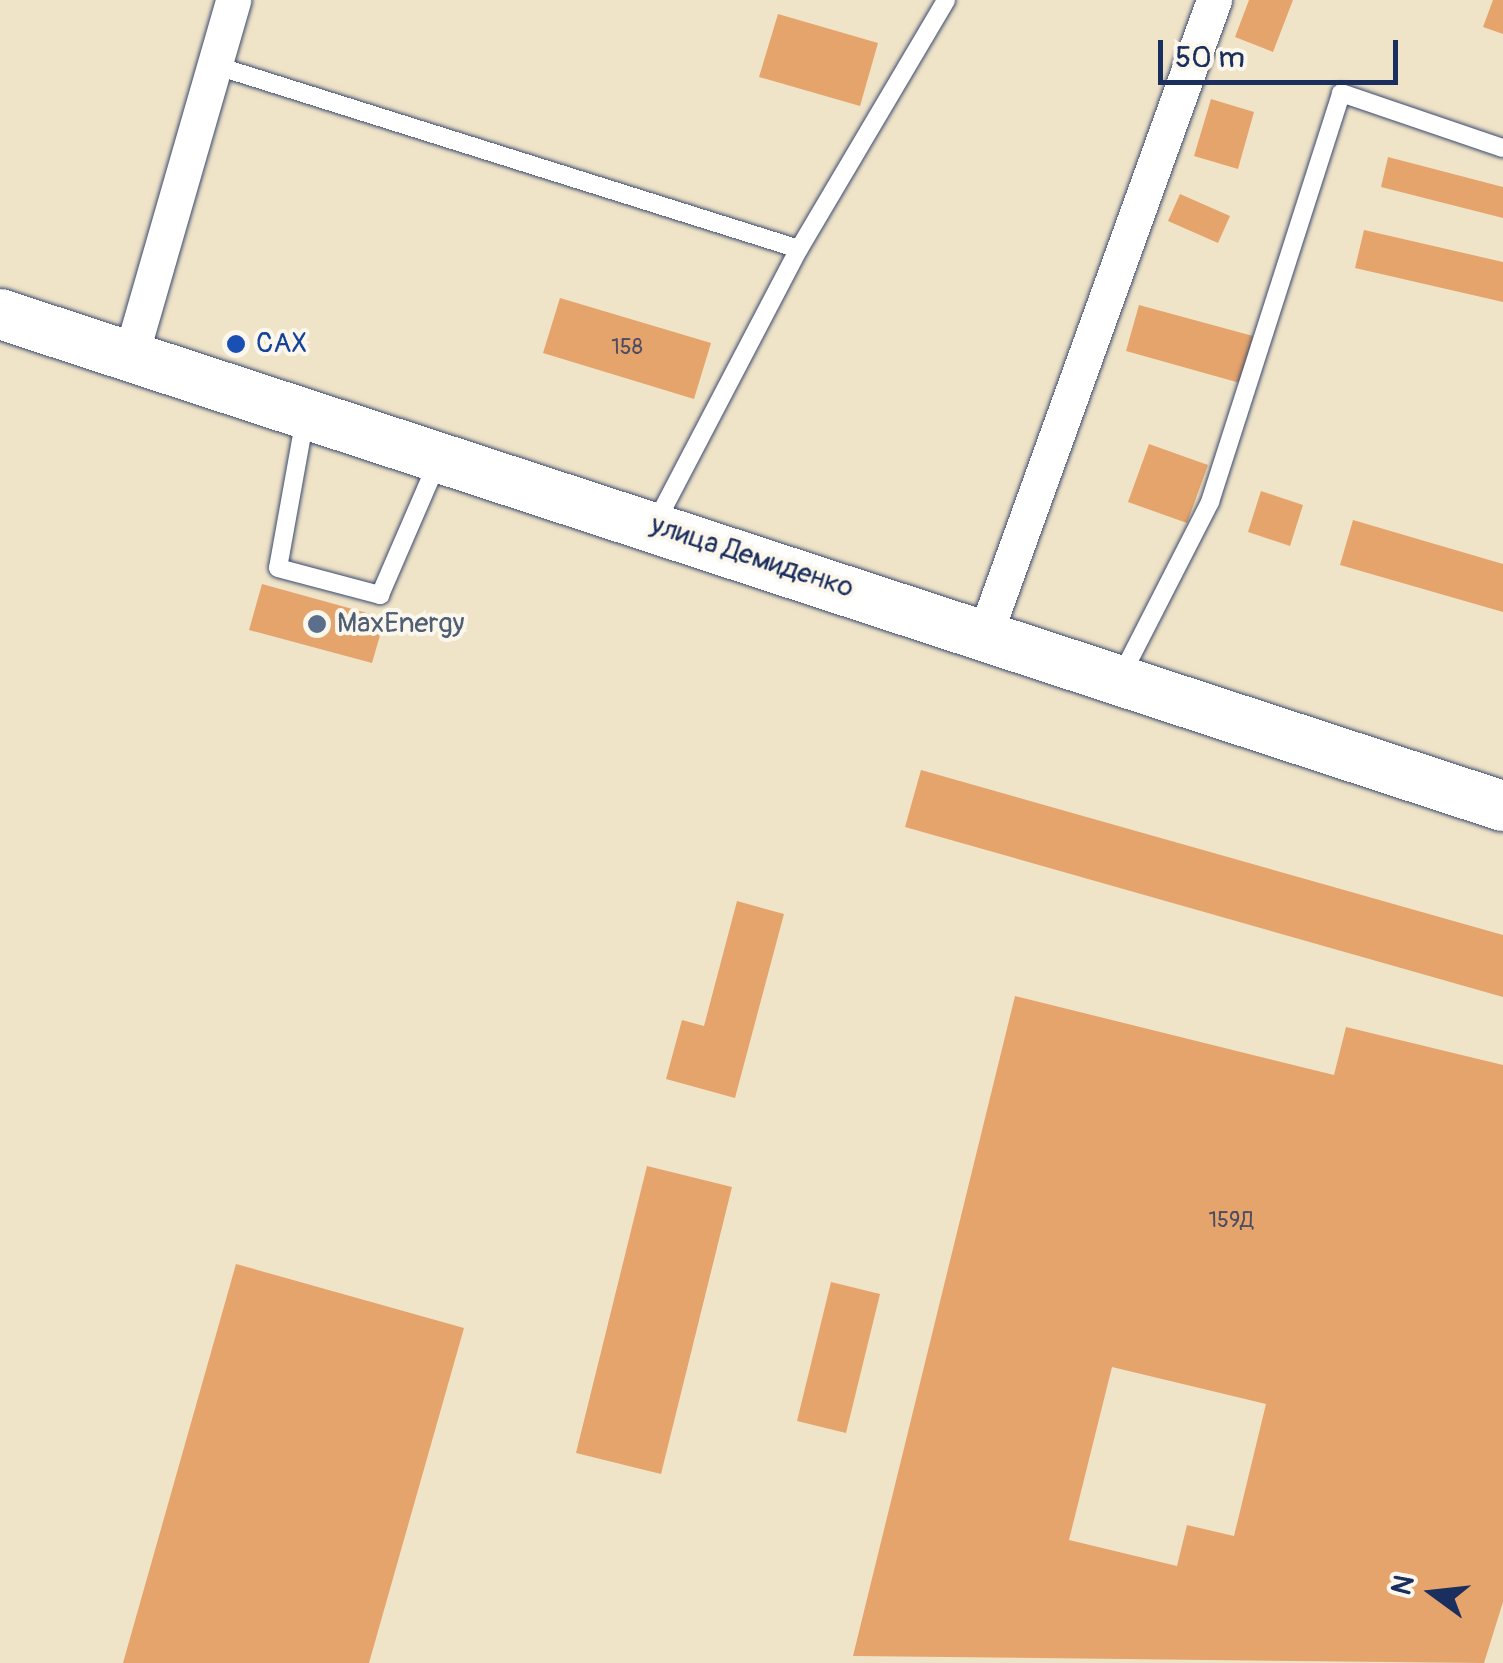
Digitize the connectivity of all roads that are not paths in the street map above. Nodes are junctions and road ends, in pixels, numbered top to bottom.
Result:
1 (233, 0) edge
2 (946, 0) edge
3 (1214, 0) edge
4 (214, 64) junction
5 (1503, 148) edge
6 (800, 249) junction
7 (0, 314) edge
8 (132, 351) junction
9 (307, 408) junction
10 (441, 453) junction
11 (654, 525) junction
12 (984, 634) junction
13 (1119, 679) junction
14 (1503, 806) edge

1 - 4 street
2 - 6 lane
3 - 12 street
4 - 6 lane
4 - 8 street
5 - 13 lane
6 - 11 lane
7 - 8 main road, улица Демиденко
8 - 9 main road, улица Демиденко
9 - 10 main road, улица Демиденко
9 - 10 lane
10 - 11 main road, улица Демиденко
11 - 12 main road, улица Демиденко
12 - 13 main road, улица Демиденко
13 - 14 main road, улица Демиденко

